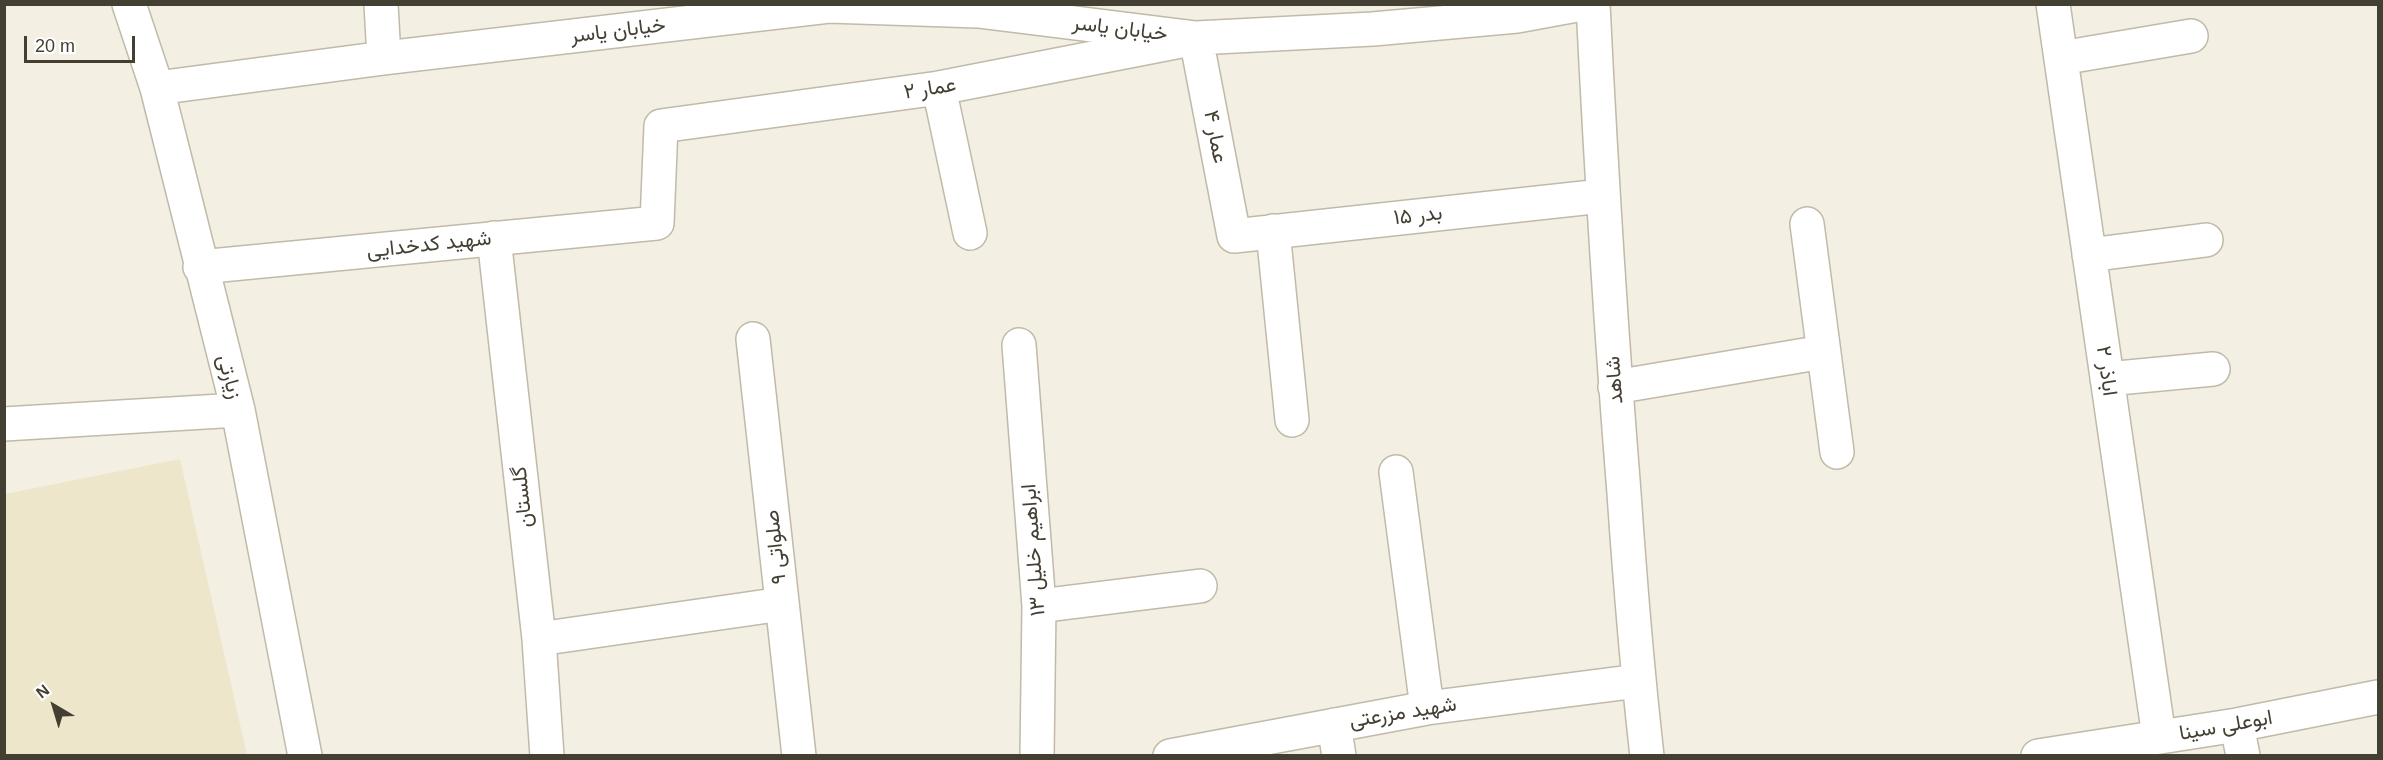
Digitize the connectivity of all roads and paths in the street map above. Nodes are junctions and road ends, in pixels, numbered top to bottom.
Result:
1 (129, 4) edge
2 (381, 4) edge
3 (1582, 4) edge
4 (1593, 4) edge
5 (2053, 4) edge
6 (1125, 17) edge
7 (1371, 17) edge
8 (2191, 36) dead end
9 (1196, 38) junction
10 (384, 58) junction
11 (2061, 58) junction
12 (157, 88) junction
13 (939, 88) junction
14 (1602, 196) junction
15 (657, 223) joint
16 (1807, 225) dead end
17 (1273, 231) junction
18 (970, 233) dead end
19 (1234, 236) joint
20 (494, 238) junction
21 (2206, 240) dead end
22 (2089, 255) junction
23 (200, 267) junction
24 (753, 339) dead end
25 (1019, 345) dead end
26 (1824, 352) junction
27 (2213, 369) dead end
28 (2107, 379) junction
29 (1615, 387) junction
30 (238, 410) junction
31 (1292, 420) dead end
32 (4, 424) edge
33 (1837, 452) dead end
34 (1396, 472) dead end
35 (1200, 586) dead end
36 (782, 604) junction
37 (1039, 606) junction
38 (539, 639) junction
39 (1638, 681) junction
40 (2379, 697) edge
41 (1427, 708) junction
42 (2159, 737) junction
43 (1336, 740) edge
44 (2240, 740) edge
45 (2049, 755) edge
46 (305, 756) edge
47 (547, 756) edge
48 (799, 756) edge
49 (1037, 756) edge
50 (1170, 756) edge
51 (1647, 756) edge

1 - 12 street, زیارتی
2 - 10 street
3 - 7 street, خیابان یاسر
4 - 14 street, شاهد
5 - 11 street, اباذر ۲
6 - 9 street, خیابان یاسر
6 - 10 street, خیابان یاسر
7 - 9 street, خیابان یاسر
8 - 11 street
9 - 13 street, عمار ۲
9 - 19 street, عمار ۴
10 - 12 street, خیابان یاسر
11 - 22 street, اباذر ۲
12 - 23 street, زیارتی
13 - 15 street, عمار ۲
13 - 18 street
14 - 17 street, بدر ۱۵
14 - 29 street, شاهد
15 - 20 street, شهید کدخدایی
16 - 26 street
17 - 19 street, بدر ۱۵
17 - 31 street
20 - 23 street, شهید کدخدایی
20 - 38 street, گلستان
21 - 22 street
22 - 28 street, اباذر ۲
23 - 30 street, زیارتی
24 - 36 street, صلواتی ۹
25 - 37 street, ابراهیم خلیل ۱۳
26 - 29 street
26 - 33 street
27 - 28 street
28 - 42 street, اباذر ۲
29 - 39 street, شاهد
30 - 32 street
30 - 46 street, زیارتی
34 - 41 street
35 - 37 street
36 - 38 street
36 - 48 street, صلواتی ۹
37 - 49 street, ابراهیم خلیل ۱۳
38 - 47 street, گلستان
39 - 41 street, شهید مزرعتی
39 - 51 street, شاهد
40 - 44 street, ابوعلی سینا
41 - 43 street, شهید مزرعتی
42 - 44 street, ابوعلی سینا
42 - 45 street, ابوعلی سینا
43 - 50 street, شهید مزرعتی

